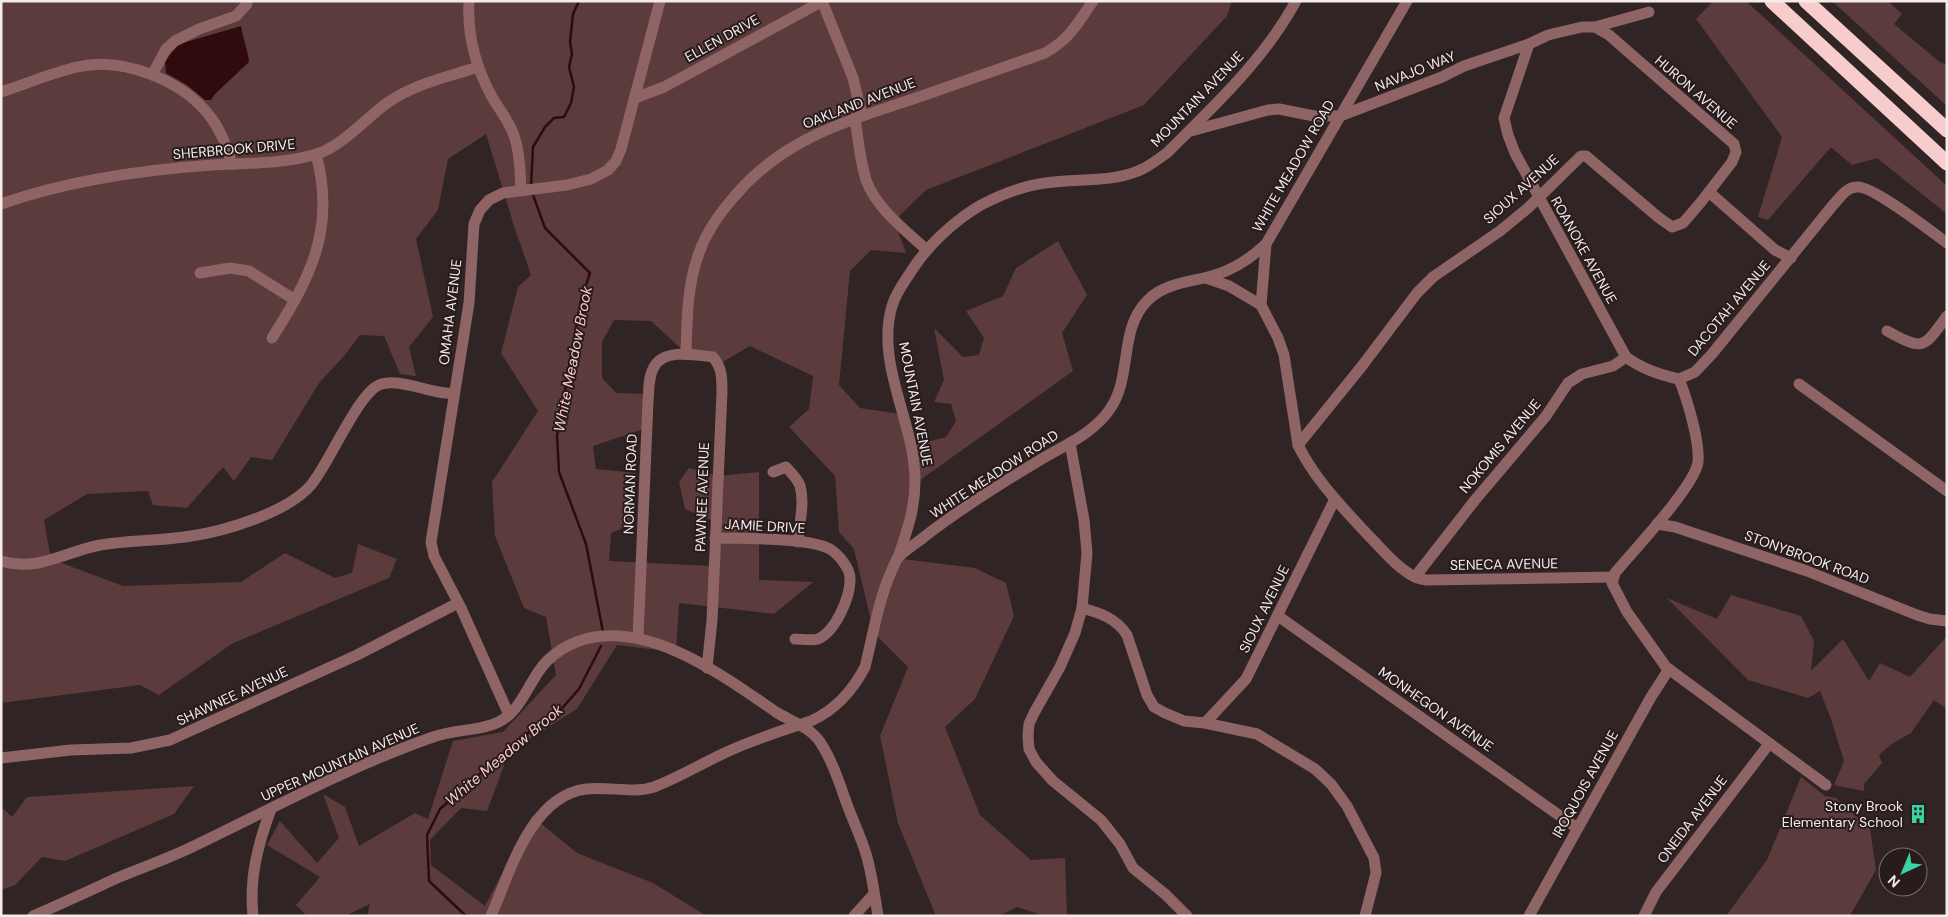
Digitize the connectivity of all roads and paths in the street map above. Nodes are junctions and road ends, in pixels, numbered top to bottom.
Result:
1 (469, 1) edge
2 (660, 1) edge
3 (822, 1) edge
4 (1093, 1) edge
5 (1296, 1) edge
6 (1407, 1) edge
7 (1772, 1) edge
8 (1806, 1) edge
9 (247, 4) dead end
10 (1649, 12) dead end
11 (1595, 27) junction
12 (1529, 44) junction
13 (478, 66) junction
14 (152, 75) junction
15 (1, 92) edge
16 (635, 98) junction
17 (1340, 116) junction
18 (859, 117) junction
19 (1947, 130) edge
20 (1189, 131) junction
21 (316, 154) junction
22 (1947, 163) edge
23 (232, 164) junction
24 (523, 190) junction
25 (1709, 192) junction
26 (1538, 198) junction
27 (1, 204) edge
28 (1947, 243) edge
29 (1266, 244) junction
30 (928, 250) junction
31 (1791, 258) junction
32 (200, 273) dead end
33 (1206, 278) junction
34 (295, 300) junction
35 (1261, 304) junction
36 (1947, 316) edge
37 (1887, 331) dead end
38 (272, 338) dead end
39 (686, 354) junction
40 (1626, 357) junction
41 (1679, 380) junction
42 (1799, 384) dead end
43 (454, 393) junction
44 (1070, 442) junction
45 (1298, 445) junction
46 (773, 472) dead end
47 (1947, 491) edge
48 (1335, 498) junction
49 (1657, 524) junction
50 (715, 538) junction
51 (798, 542) junction
52 (898, 558) junction
53 (1, 561) edge
54 (1415, 577) junction
55 (1614, 577) junction
56 (458, 603) junction
57 (1082, 608) junction
58 (1278, 616) junction
59 (1947, 621) edge
60 (638, 638) junction
61 (795, 639) dead end
62 (707, 668) junction
63 (1669, 669) junction
64 (509, 715) junction
65 (1205, 723) junction
66 (799, 725) junction
67 (1769, 744) junction
68 (1, 758) edge
69 (1826, 785) dead end
70 (271, 808) junction
71 (1577, 828) junction
72 (874, 894) junction
73 (492, 915) edge
74 (32, 916) edge
75 (253, 916) edge
76 (854, 916) edge
77 (878, 916) edge
78 (1187, 916) edge
79 (1366, 916) edge
80 (1530, 916) edge
81 (1644, 916) edge

1 - 13 street
2 - 16 street, OMAHA AVENUE
3 - 16 street, ELLEN DRIVE
3 - 18 street
4 - 18 street, OAKLAND AVENUE
5 - 20 street, MOUNTAIN AVENUE
6 - 17 street, WHITE MEADOW ROAD
7 - 22 highway
8 - 19 highway
9 - 14 street
10 - 11 street, NAVAJO WAY
11 - 12 street, NAVAJO WAY
11 - 25 street, HURON AVENUE
12 - 17 street, NAVAJO WAY
12 - 26 street, ROANOKE AVENUE
13 - 21 street, SHERBROOK DRIVE
13 - 24 street
14 - 15 street
14 - 23 street
16 - 24 street, OMAHA AVENUE
17 - 20 street, NAVAJO WAY
17 - 29 street, WHITE MEADOW ROAD
18 - 30 street
18 - 39 street, OAKLAND AVENUE
20 - 30 street, MOUNTAIN AVENUE
21 - 23 street, SHERBROOK DRIVE
21 - 34 street
23 - 27 street, SHERBROOK DRIVE
24 - 43 street, OMAHA AVENUE
25 - 26 street, SIOUX AVENUE
25 - 31 street
26 - 40 street, ROANOKE AVENUE
26 - 45 street, SIOUX AVENUE
28 - 31 street, DACOTAH AVENUE
29 - 33 street, WHITE MEADOW ROAD
29 - 35 street
30 - 52 street, MOUNTAIN AVENUE
31 - 41 street, DACOTAH AVENUE
32 - 34 street
33 - 35 street
33 - 44 street, WHITE MEADOW ROAD
34 - 38 street
35 - 45 street
36 - 37 street
39 - 50 street, PAWNEE AVENUE
39 - 60 street, NORMAN ROAD
40 - 41 street
40 - 54 street, NOKOMIS AVENUE
41 - 49 street
42 - 47 street
43 - 53 street
43 - 56 street, OMAHA AVENUE
44 - 52 street, WHITE MEADOW ROAD
44 - 57 street
45 - 48 street
46 - 51 street
48 - 54 street
48 - 58 street, SIOUX AVENUE
49 - 55 street
49 - 59 street, STONYBROOK ROAD
50 - 51 street, JAMIE DRIVE
50 - 62 street, PAWNEE AVENUE
51 - 61 street, JAMIE DRIVE
52 - 66 street, WHITE MEADOW ROAD
54 - 55 street, SENECA AVENUE
55 - 63 street
56 - 64 street, OMAHA AVENUE
56 - 68 street, SHAWNEE AVENUE
57 - 65 street
57 - 78 street
58 - 65 street, SIOUX AVENUE
58 - 71 street, MONHEGON AVENUE
60 - 62 street, UPPER MOUNTAIN AVENUE
60 - 64 street, UPPER MOUNTAIN AVENUE
62 - 66 street, UPPER MOUNTAIN AVENUE
63 - 67 street
63 - 71 street, IROQUOIS AVENUE
64 - 70 street, UPPER MOUNTAIN AVENUE
65 - 79 street
66 - 72 street, UPPER MOUNTAIN AVENUE
66 - 73 street, WHITE MEADOW ROAD
67 - 69 street
67 - 81 street, ONEIDA AVENUE
70 - 74 street, UPPER MOUNTAIN AVENUE
70 - 75 street
71 - 80 street, IROQUOIS AVENUE
72 - 76 street
72 - 77 street, UPPER MOUNTAIN AVENUE

